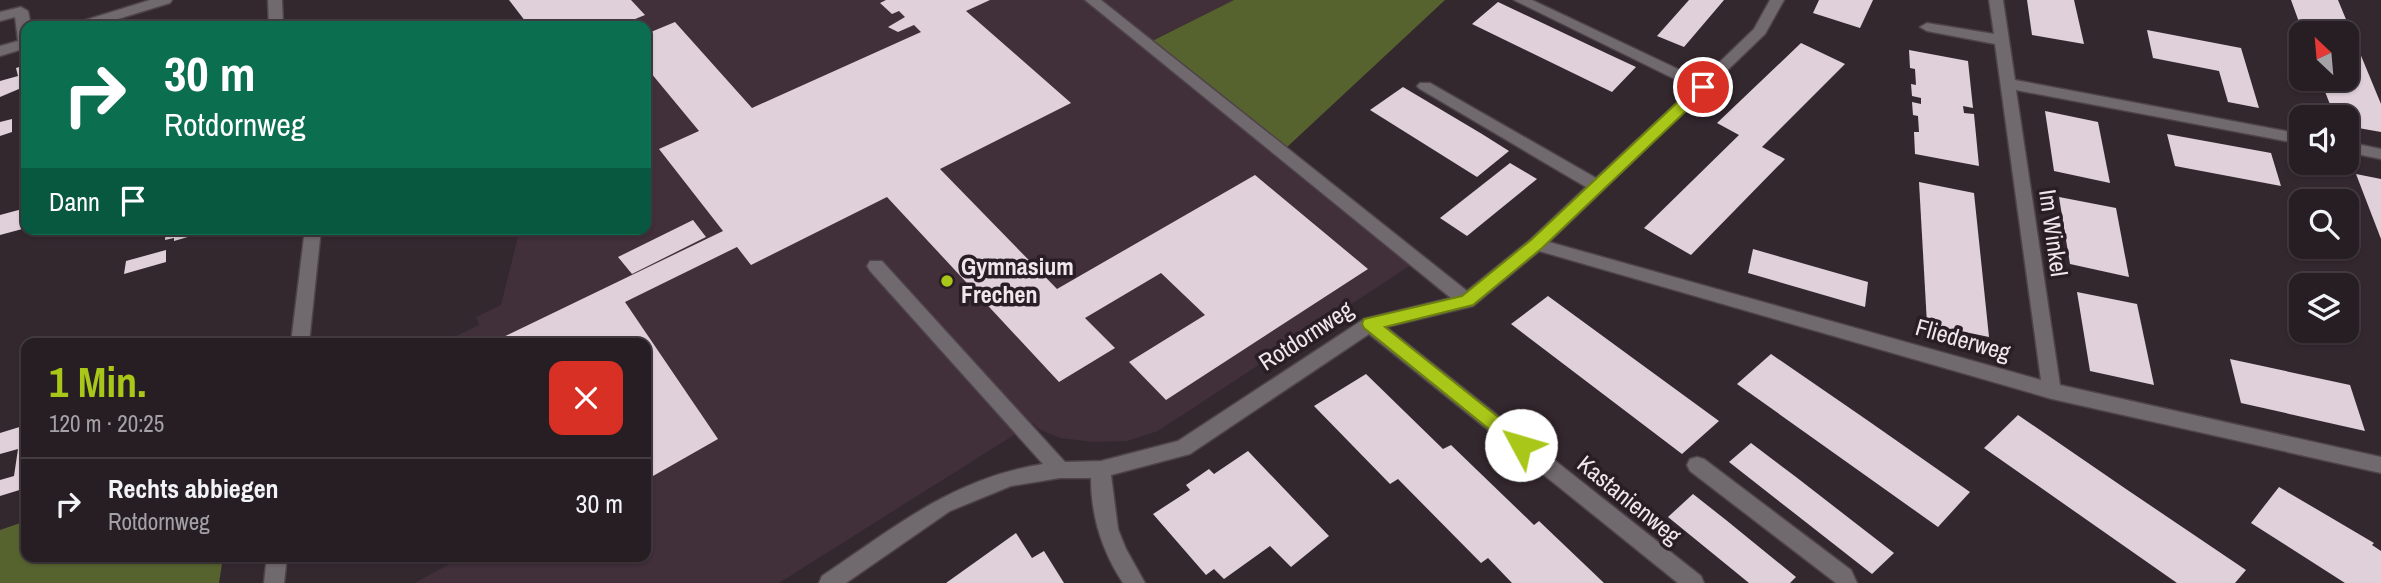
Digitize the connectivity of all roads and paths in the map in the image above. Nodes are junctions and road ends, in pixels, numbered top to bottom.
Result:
1 (165, 0) edge
2 (275, 0) edge
3 (1092, 0) edge
4 (1521, 0) edge
5 (1777, 0) edge
6 (1996, 0) edge
7 (0, 18) edge
8 (23, 21) edge
9 (96, 21) edge
10 (276, 21) edge
11 (1927, 27) dead end
12 (2000, 40) junction
13 (21, 45) edge
14 (0, 51) edge
15 (2006, 83) junction
16 (1425, 86) dead end
17 (1703, 87) junction
18 (2289, 137) edge
19 (2359, 149) edge
20 (2381, 154) edge
21 (1598, 187) junction
22 (312, 235) edge
23 (1536, 244) junction
24 (876, 266) dead end
25 (1467, 301) junction
26 (1370, 324) junction
27 (301, 338) edge
28 (2052, 391) junction
29 (1697, 465) dead end
30 (2381, 466) edge
31 (1101, 469) junction
32 (1060, 470) junction
33 (276, 562) edge
34 (274, 583) edge
35 (829, 583) edge
36 (1135, 583) edge
37 (1694, 583) edge
38 (1847, 583) edge

1 - 9 street
2 - 10 street
3 - 25 street
4 - 17 street
5 - 17 street, Rotdornweg
6 - 12 street, Im Winkel
7 - 8 street
11 - 12 street
12 - 15 street, Im Winkel
13 - 14 street
15 - 18 street
15 - 28 street, Im Winkel
16 - 21 street
17 - 21 street, Rotdornweg
19 - 20 street
21 - 23 street, Rotdornweg
22 - 27 street
23 - 25 street, Rotdornweg
23 - 28 street, Fliederweg
24 - 32 street
25 - 26 street, Rotdornweg
26 - 31 street, Rotdornweg
26 - 37 street, Kastanienweg
28 - 30 street, Fliederweg
29 - 38 street
31 - 32 street, Rotdornweg
31 - 36 street
32 - 35 street, Rotdornweg
33 - 34 street

